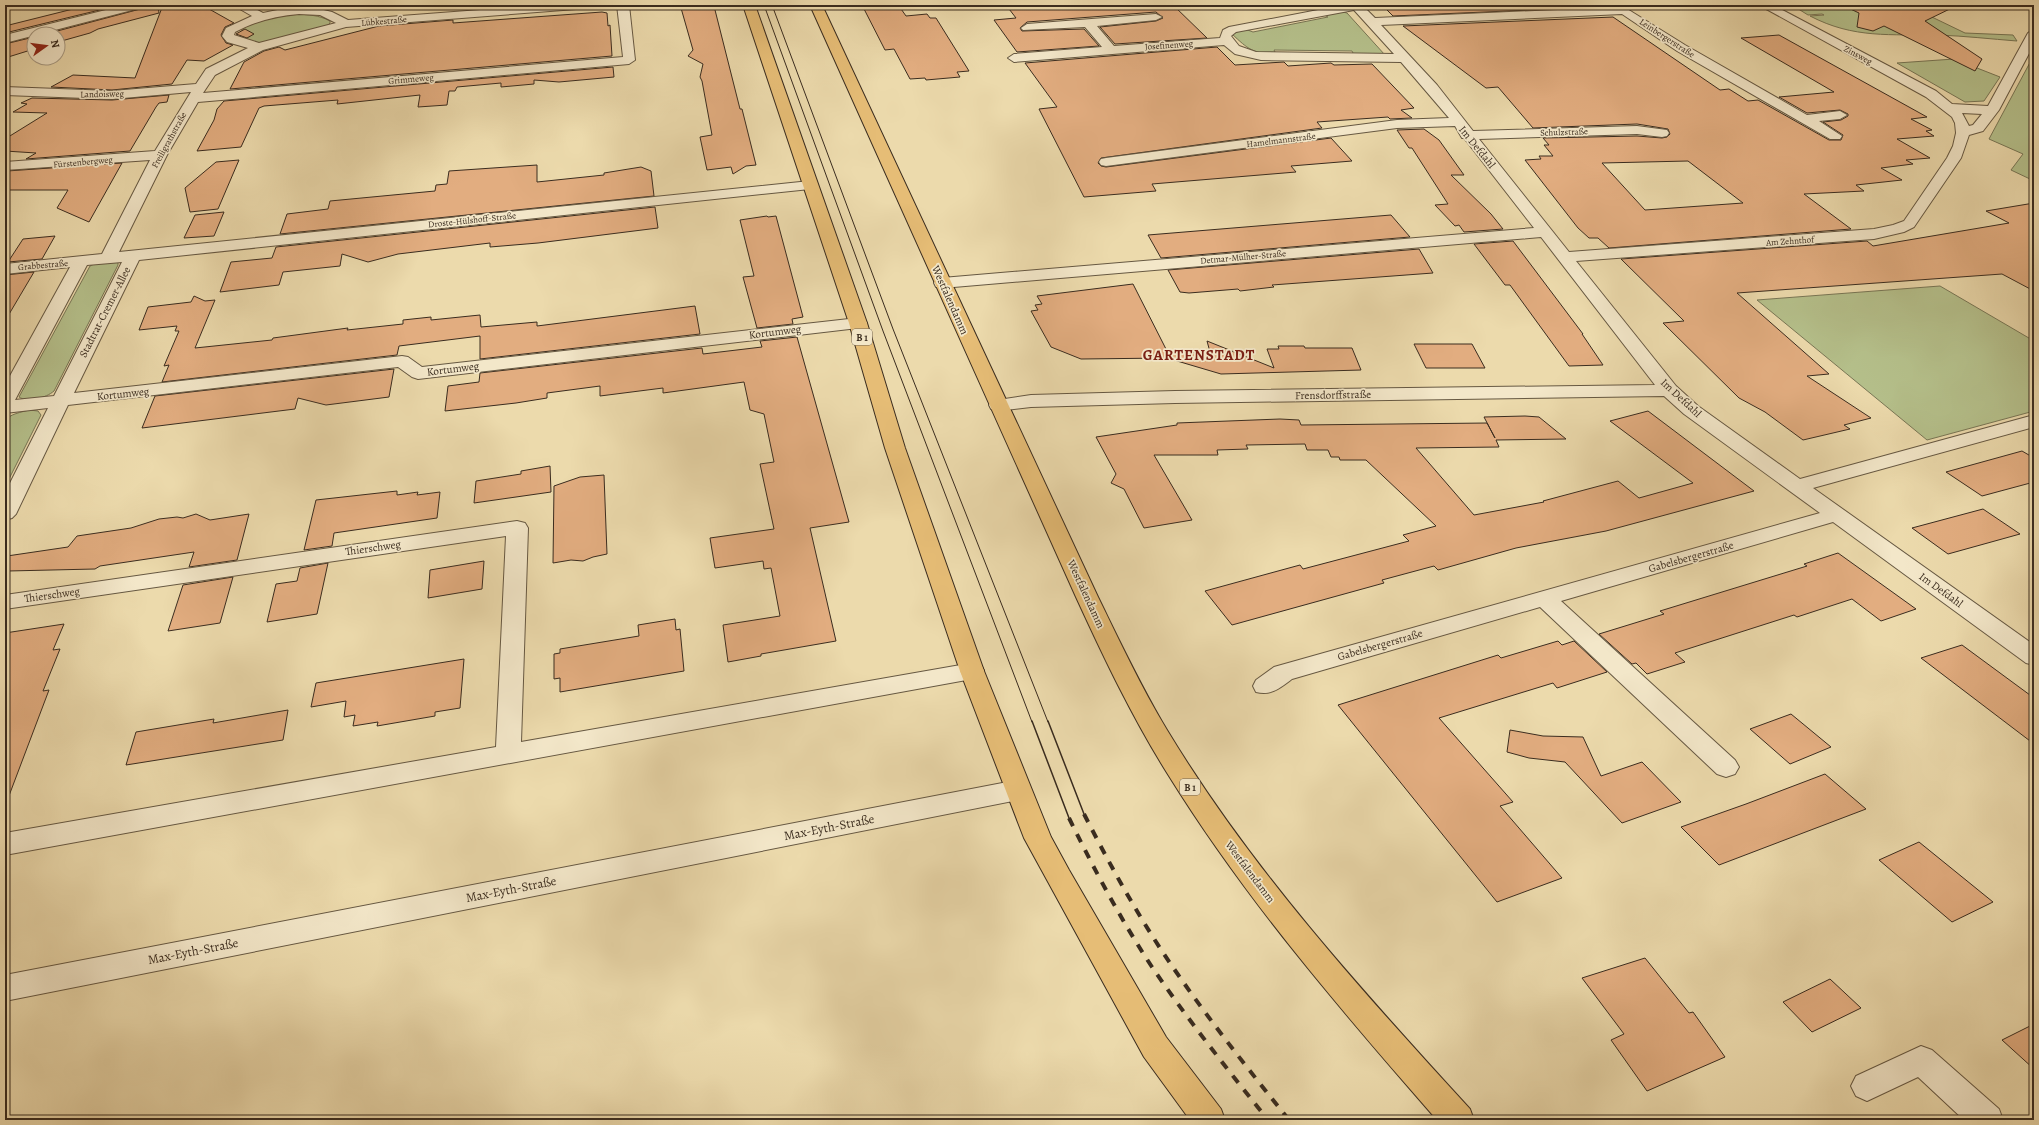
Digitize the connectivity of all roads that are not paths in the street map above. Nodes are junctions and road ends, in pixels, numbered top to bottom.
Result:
1 (140, 5) edge
2 (239, 5) edge
3 (589, 5) edge
4 (623, 5) edge
5 (749, 5) edge
6 (816, 5) edge
7 (1356, 5) edge
8 (1765, 5) edge
9 (514, 8) edge
10 (262, 17) junction
11 (1156, 17) dead end
12 (1372, 22) junction
13 (1088, 23) junction
14 (346, 24) junction
15 (1027, 28) dead end
16 (2034, 33) edge
17 (5, 39) edge
18 (1226, 41) junction
19 (259, 47) junction
20 (1111, 50) junction
21 (1014, 58) dead end
22 (1406, 58) junction
23 (5, 91) edge
24 (196, 92) junction
25 (1950, 108) junction
26 (1992, 110) junction
27 (1840, 115) dead end
28 (1805, 119) junction
29 (1457, 122) junction
30 (1662, 133) dead end
31 (1962, 133) junction
32 (1467, 135) junction
33 (1835, 136) dead end
34 (160, 155) junction
35 (1106, 162) dead end
36 (5, 166) edge
37 (810, 185) junction
38 (1543, 232) junction
39 (133, 256) junction
40 (1564, 257) junction
41 (108, 259) junction
42 (81, 262) junction
43 (5, 269) edge
44 (942, 283) junction
45 (858, 323) junction
46 (1668, 390) junction
47 (60, 401) junction
48 (5, 402) edge
49 (998, 405) junction
50 (5, 407) edge
51 (2034, 421) edge
52 (1797, 486) junction
53 (5, 514) edge
54 (1836, 515) junction
55 (1544, 598) junction
56 (5, 602) edge
57 (2034, 657) edge
58 (972, 671) junction
59 (1265, 686) dead end
60 (508, 754) junction
61 (1726, 768) dead end
62 (1018, 790) junction
63 (5, 844) edge
64 (5, 988) edge
65 (1867, 1086) dead end
66 (1209, 1120) edge
67 (1458, 1120) edge
68 (1987, 1120) edge

1 - 17 street
2 - 10 street
3 - 9 street, Lübkestraße
4 - 24 street, Grimmeweg
5 - 37 main road, B 1
6 - 44 main road, Westfalendamm / B 1
7 - 12 street, Im Defdahl
7 - 18 street, Im Defdahl
8 - 25 street, Zinsweg
9 - 14 street, Lübkestraße
10 - 14 street, Freiligrathstraße
10 - 19 street, Freiligrathstraße
11 - 13 street
12 - 22 street, Im Defdahl
12 - 28 street, Leinbergerstraße
13 - 15 street
13 - 20 street
14 - 19 street, Freiligrathstraße
16 - 26 street
18 - 20 street, Josefinenweg
18 - 22 street
19 - 24 street, Freiligrathstraße
20 - 21 street, Josefinenweg
22 - 29 street, Im Defdahl
23 - 24 street, Landoisweg
24 - 34 street, Freiligrathstraße
25 - 26 street
25 - 31 street
26 - 31 street
27 - 28 street
28 - 33 street, Leinbergerstraße
29 - 32 street, Im Defdahl
29 - 35 street, Hamelmannstraße
30 - 32 street, Schulzstraße
31 - 40 street, Am Zehnthof
32 - 38 street, Im Defdahl
34 - 36 street, Fürstenbergweg
34 - 41 street, Freiligrathstraße
37 - 39 street, Droste-Hülshoff-Straße
37 - 45 main road, B 1
38 - 40 street, Im Defdahl
38 - 44 street, Detmar-Mülher-Straße
39 - 41 street, Stadtrat-Cremer-Allee
39 - 47 street, Stadtrat-Cremer-Allee
40 - 46 street, Im Defdahl
41 - 42 street, Stadtrat-Cremer-Allee
42 - 43 street, Grabbestraße
42 - 48 street
44 - 49 main road, Westfalendamm / B 1
45 - 47 street, Kortumweg
45 - 58 main road, B 1
46 - 49 street, Frensdorffstraße
46 - 52 street, Im Defdahl
47 - 50 street, Kortumweg
47 - 53 street, Stadtrat-Cremer-Allee
49 - 67 main road, Westfalendamm / B 1
51 - 52 street
52 - 54 street, Im Defdahl
54 - 55 street, Gabelsbergerstraße
54 - 57 street, Im Defdahl
55 - 59 street, Gabelsbergerstraße
55 - 61 street
56 - 60 street, Thierschweg
58 - 60 street
58 - 62 main road, B 1
60 - 63 street
62 - 64 street, Max-Eyth-Straße
62 - 66 main road, B 1
65 - 68 street

